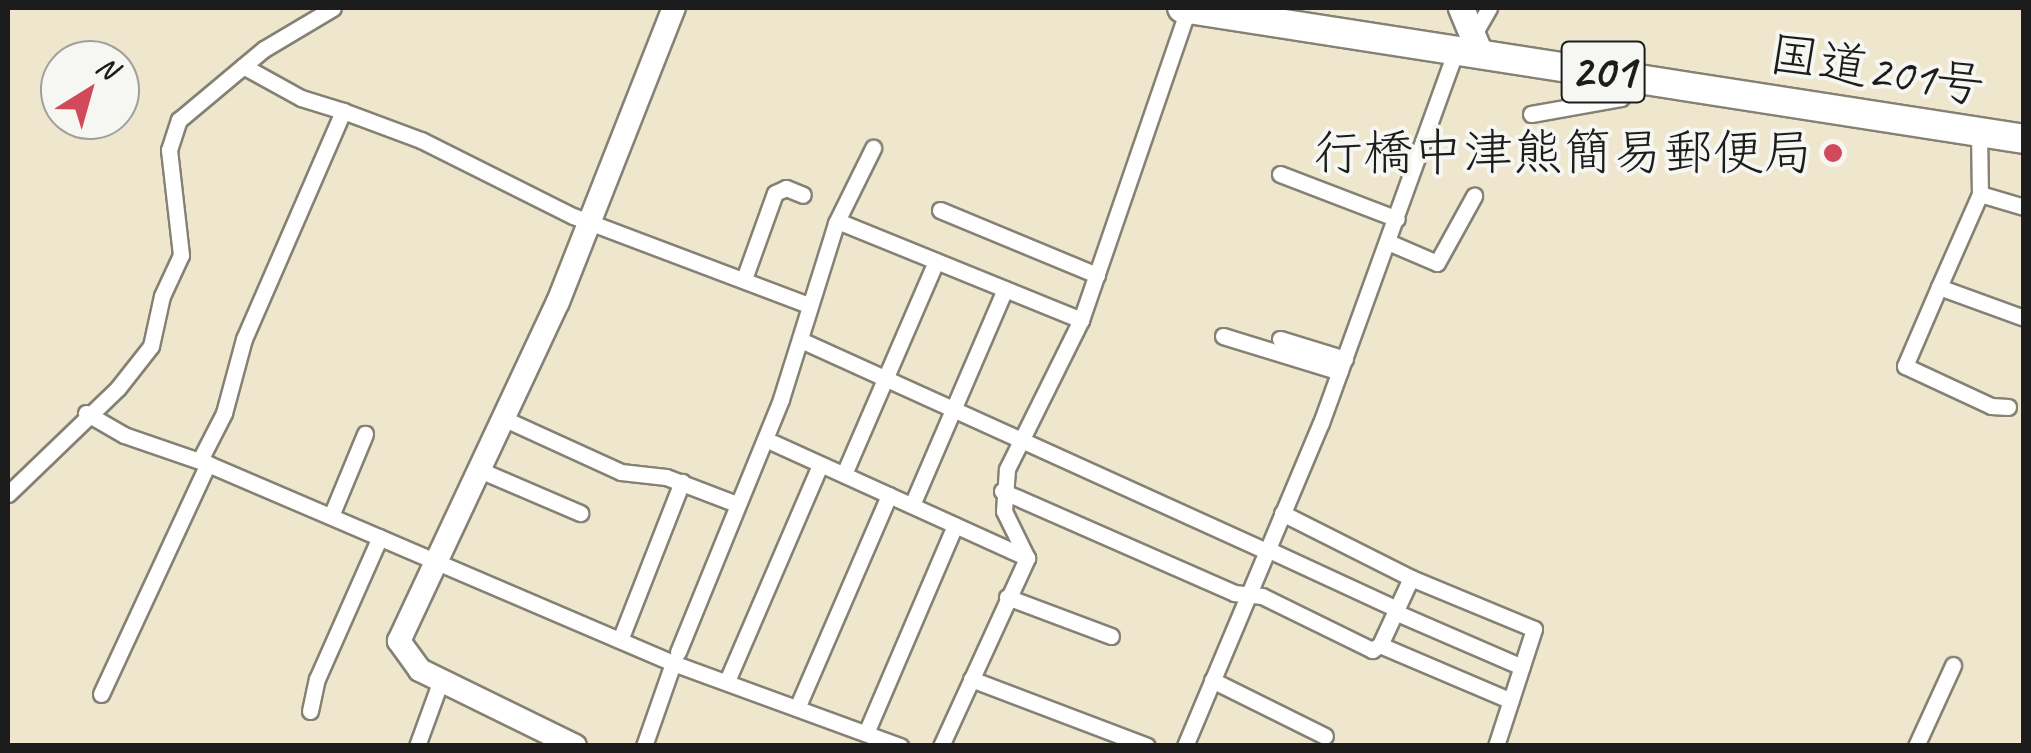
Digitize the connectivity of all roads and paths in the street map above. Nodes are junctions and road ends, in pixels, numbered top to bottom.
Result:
1 (333, 8) edge
2 (674, 8) edge
3 (1185, 8) edge
4 (1461, 8) edge
5 (1489, 8) edge
6 (1470, 44) junction
7 (243, 66) junction
8 (1625, 75) junction
9 (343, 112) junction
10 (1531, 114) dead end
11 (1979, 132) junction
12 (2024, 139) edge
13 (874, 148) dead end
14 (1280, 174) dead end
15 (804, 194) dead end
16 (1980, 194) junction
17 (1474, 196) dead end
18 (2024, 207) edge
19 (940, 210) dead end
20 (591, 218) junction
21 (1397, 219) junction
22 (845, 224) dead end
23 (1388, 242) junction
24 (936, 261) junction
25 (1096, 275) junction
26 (744, 280) junction
27 (1939, 288) junction
28 (1005, 289) junction
29 (808, 304) junction
30 (2024, 318) edge
31 (1081, 320) junction
32 (1224, 336) dead end
33 (1280, 340) dead end
34 (805, 342) dead end
35 (1342, 366) junction
36 (886, 378) junction
37 (2008, 407) dead end
38 (954, 409) junction
39 (86, 413) junction
40 (507, 420) junction
41 (365, 434) dead end
42 (1018, 440) junction
43 (774, 443) dead end
44 (204, 462) junction
45 (820, 465) junction
46 (482, 471) junction
47 (844, 474) junction
48 (682, 482) junction
49 (1002, 490) junction
50 (8, 494) edge
51 (889, 495) junction
52 (732, 502) dead end
53 (912, 505) junction
54 (580, 513) dead end
55 (1282, 513) junction
56 (331, 516) junction
57 (955, 525) junction
58 (380, 537) junction
59 (1266, 550) junction
60 (1027, 558) junction
61 (439, 561) junction
62 (1412, 578) junction
63 (1247, 596) junction
64 (1007, 597) junction
65 (1396, 611) junction
66 (1111, 636) dead end
67 (620, 640) junction
68 (1380, 646) junction
69 (676, 657) junction
70 (1953, 665) dead end
71 (1522, 667) junction
72 (971, 679) junction
73 (440, 680) junction
74 (1212, 680) junction
75 (727, 681) junction
76 (101, 694) dead end
77 (1511, 701) junction
78 (797, 708) junction
79 (310, 711) dead end
80 (866, 733) junction
81 (1325, 736) dead end
82 (417, 746) edge
83 (575, 746) edge
84 (644, 746) edge
85 (900, 746) edge
86 (941, 746) edge
87 (1148, 746) edge
88 (1185, 746) edge
89 (1496, 746) edge
90 (1916, 746) edge

1 - 7 street
2 - 20 street
3 - 6 highway, 国道201号 / 201
3 - 25 street
4 - 6 main road
5 - 6 street
6 - 8 highway, 国道201号 / 201
6 - 21 street
7 - 9 street
7 - 39 street
8 - 10 street
8 - 11 highway, 国道201号 / 201
9 - 20 street
9 - 44 street
11 - 12 highway, 国道201号 / 201
11 - 16 street
13 - 29 street
14 - 21 street
15 - 26 street
16 - 18 street
16 - 27 street
17 - 23 street
19 - 25 street
20 - 26 street
20 - 40 street
21 - 23 street
22 - 24 street
23 - 35 street
24 - 28 street
24 - 36 street
25 - 31 street
26 - 29 street
27 - 30 street
27 - 37 street
28 - 31 street
28 - 38 street
29 - 69 street
31 - 42 street
32 - 35 street
33 - 35 street
34 - 36 street
35 - 55 street
36 - 38 street
36 - 47 street
38 - 42 street
38 - 53 street
39 - 44 street
39 - 50 street
40 - 46 street
40 - 48 street
41 - 56 street
42 - 49 street
42 - 59 street
43 - 45 street
44 - 56 street
44 - 76 street
45 - 47 street
45 - 75 street
46 - 54 street
46 - 61 street
47 - 51 street
48 - 52 street
48 - 67 street
49 - 60 street
49 - 63 street
51 - 53 street
51 - 78 street
53 - 57 street
55 - 59 street
55 - 62 street
56 - 58 street
57 - 60 street
57 - 80 street
58 - 61 street
58 - 79 street
59 - 63 street
59 - 65 street
60 - 64 street
61 - 67 street
61 - 73 street
62 - 65 street
62 - 71 street
63 - 68 street
63 - 74 street
64 - 66 street
64 - 72 street
65 - 68 street
65 - 71 street
67 - 69 street
68 - 77 street
69 - 75 street
69 - 84 street
70 - 90 street
71 - 77 street
72 - 86 street
72 - 87 street
73 - 82 street
73 - 83 street
74 - 81 street
74 - 88 street
75 - 78 street
77 - 89 street
78 - 80 street
80 - 85 street

